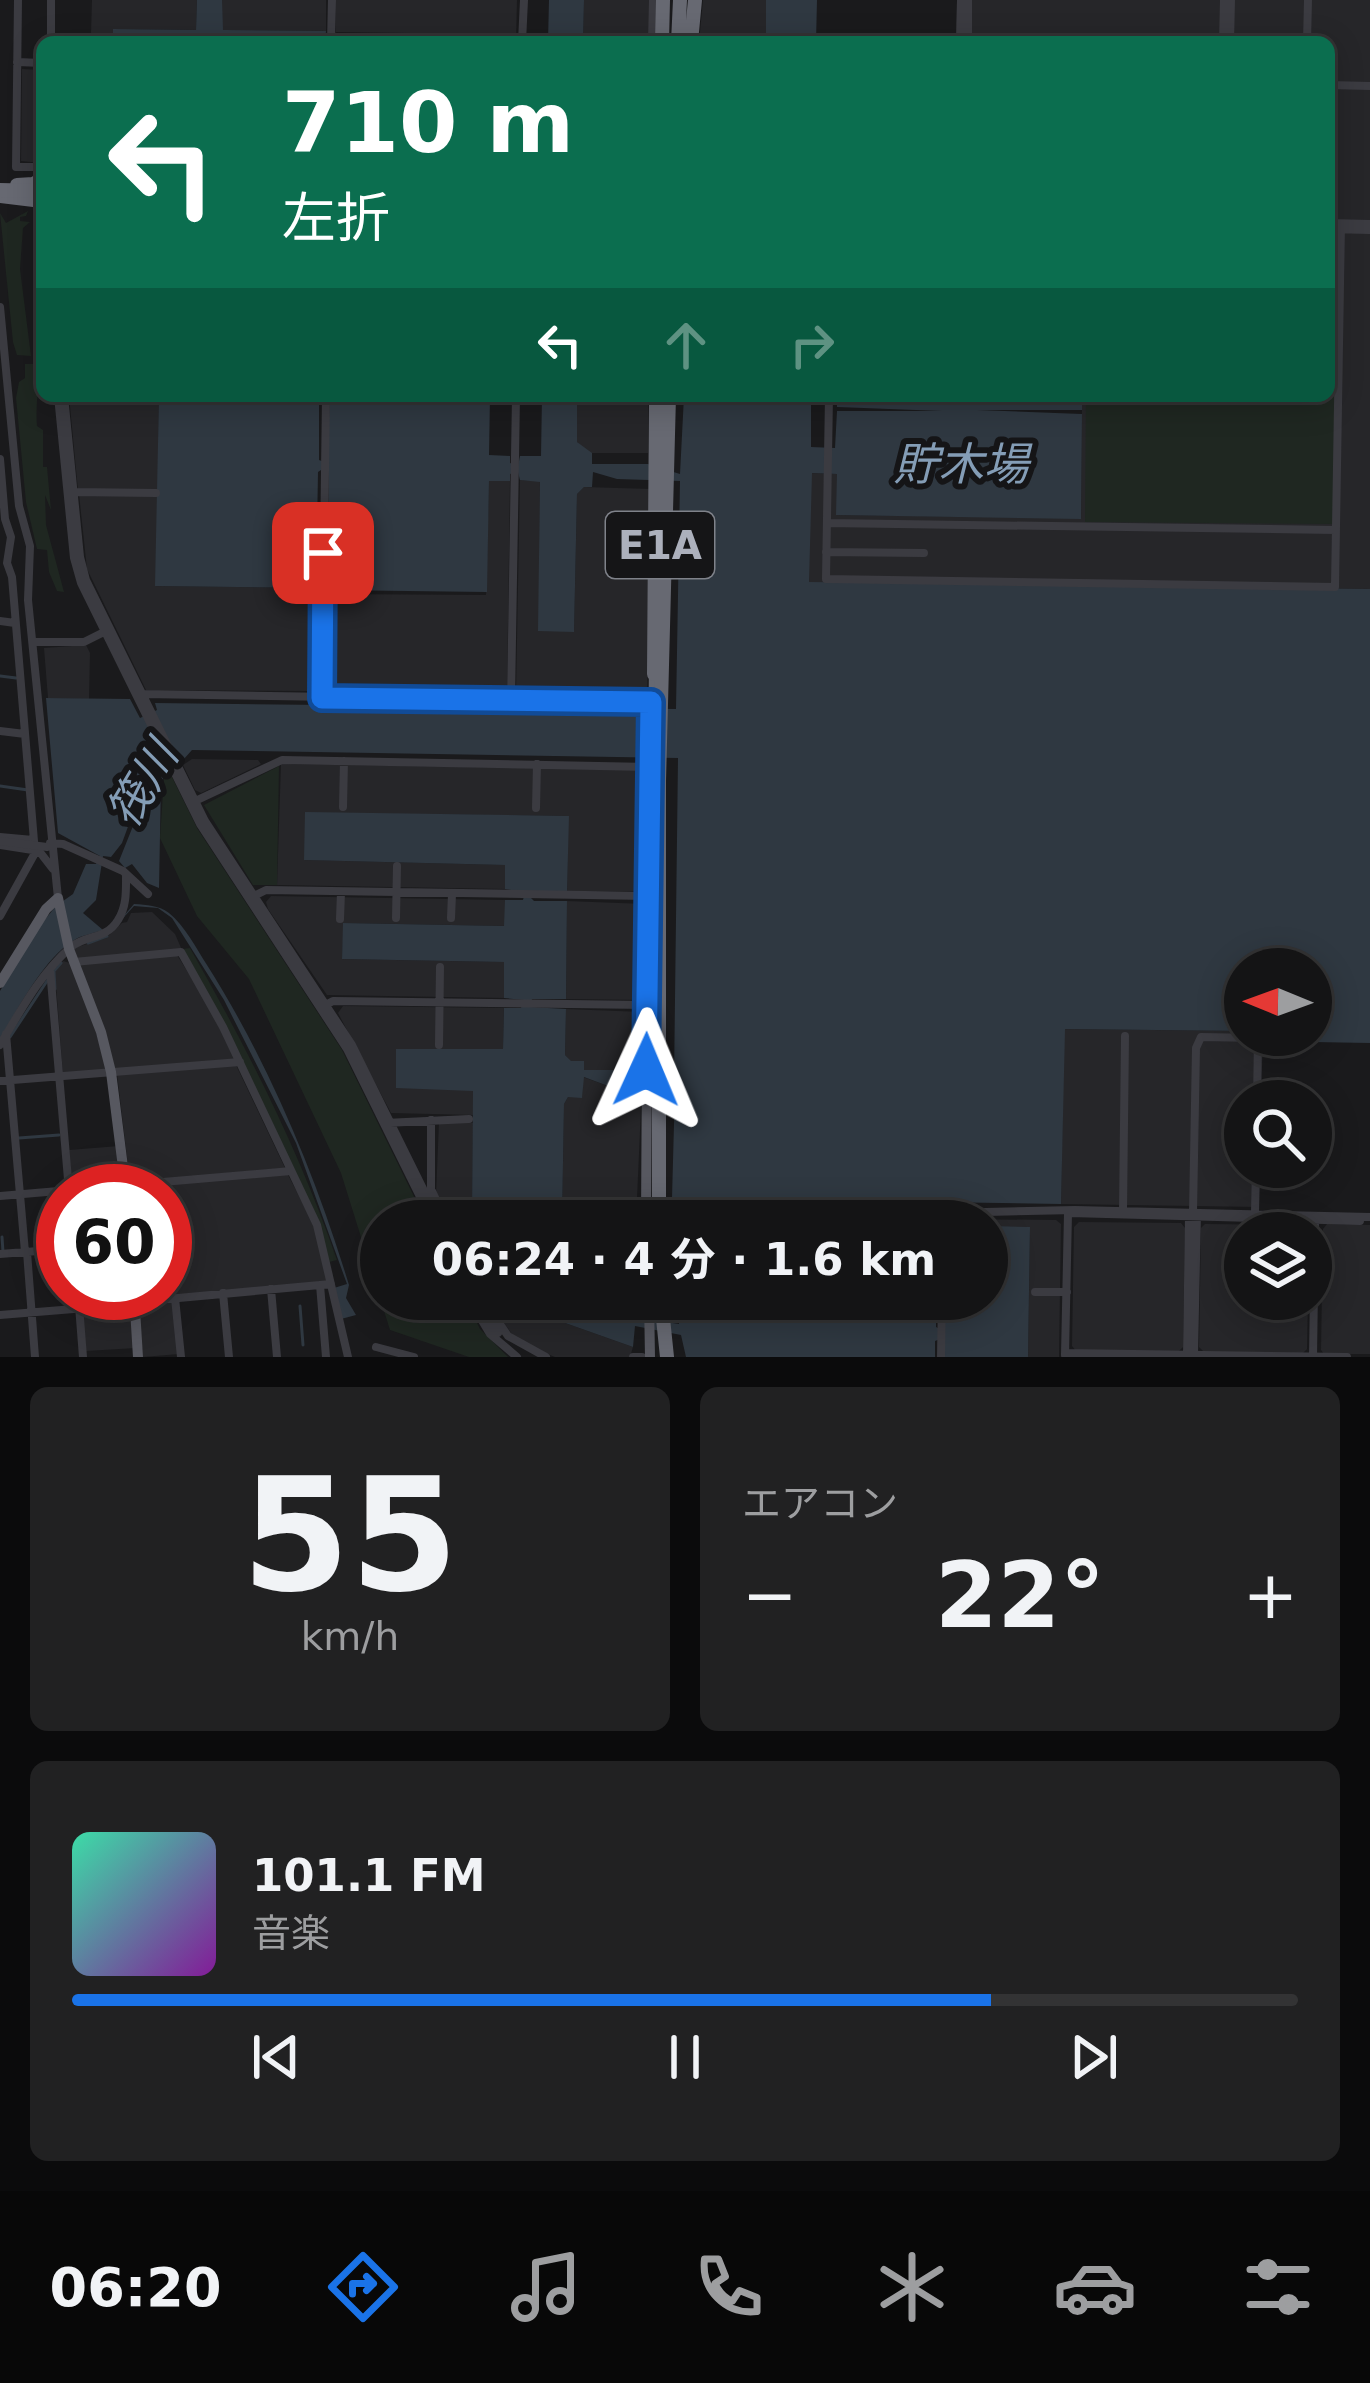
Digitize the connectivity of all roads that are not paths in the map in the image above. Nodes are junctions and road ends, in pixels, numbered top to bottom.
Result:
1 (18, 0) edge
2 (51, 0) edge
3 (332, 0) edge
4 (524, 0) edge
5 (660, 0) edge
6 (680, 0) edge
7 (695, 0) edge
8 (965, 0) edge
9 (1227, 0) edge
10 (1308, 0) edge
11 (51, 36) edge
12 (331, 36) edge
13 (522, 36) edge
14 (658, 36) edge
15 (687, 36) edge
16 (689, 36) edge
17 (964, 36) edge
18 (1227, 36) edge
19 (1307, 36) edge
20 (17, 62) junction
21 (36, 63) edge
22 (1335, 83) edge
23 (1370, 84) edge
24 (36, 167) edge
25 (36, 182) edge
26 (0, 193) edge
27 (36, 196) edge
28 (1335, 226) edge
29 (1341, 226) junction
30 (1370, 227) edge
31 (1335, 251) edge
32 (1335, 298) edge
33 (0, 308) edge
34 (61, 402) edge
35 (62, 402) edge
36 (326, 402) edge
37 (516, 402) edge
38 (662, 402) edge
39 (662, 402) edge
40 (662, 402) edge
41 (829, 402) edge
42 (0, 460) edge
43 (664, 489) junction
44 (74, 492) junction
45 (156, 493) dead end
46 (2, 510) edge
47 (826, 523) junction
48 (1336, 530) junction
49 (826, 552) junction
50 (924, 553) dead end
51 (0, 622) edge
52 (15, 623) junction
53 (108, 630) junction
54 (34, 642) junction
55 (140, 696) junction
56 (322, 698) junction
57 (511, 701) junction
58 (657, 702) junction
59 (0, 730) edge
60 (25, 734) junction
61 (344, 760) junction
62 (537, 764) junction
63 (655, 766) junction
64 (192, 802) junction
65 (343, 807) dead end
66 (536, 808) dead end
67 (0, 841) edge
68 (41, 847) junction
69 (397, 866) dead end
70 (126, 874) junction
71 (341, 892) junction
72 (653, 892) junction
73 (397, 893) junction
74 (452, 894) junction
75 (125, 895) junction
76 (251, 897) junction
77 (58, 900) junction
78 (0, 916) edge
79 (396, 918) dead end
80 (451, 918) dead end
81 (340, 919) dead end
82 (68, 950) junction
83 (74, 962) junction
84 (440, 967) dead end
85 (50, 969) junction
86 (0, 983) edge
87 (440, 1003) junction
88 (648, 1005) junction
89 (324, 1006) junction
90 (6, 1034) junction
91 (1125, 1036) dead end
92 (0, 1045) edge
93 (439, 1045) dead end
94 (240, 1062) junction
95 (111, 1072) junction
96 (60, 1077) junction
97 (13, 1080) junction
98 (1257, 1080) edge
99 (0, 1081) edge
100 (469, 1119) dead end
101 (431, 1120) junction
102 (387, 1122) junction
103 (67, 1164) edge
104 (122, 1164) edge
105 (290, 1171) junction
106 (192, 1181) edge
107 (36, 1193) edge
108 (22, 1194) junction
109 (0, 1196) edge
110 (428, 1200) edge
111 (434, 1200) edge
112 (651, 1200) edge
113 (652, 1200) edge
114 (652, 1200) edge
115 (653, 1200) edge
116 (1123, 1210) junction
117 (1068, 1213) junction
118 (1193, 1214) junction
119 (1224, 1214) edge
120 (1008, 1215) edge
121 (1224, 1215) edge
122 (1332, 1218) edge
123 (1370, 1219) edge
124 (36, 1252) edge
125 (26, 1253) junction
126 (0, 1254) edge
127 (325, 1284) junction
128 (271, 1289) junction
129 (1035, 1292) dead end
130 (1067, 1292) junction
131 (223, 1294) junction
132 (192, 1297) edge
133 (32, 1312) junction
134 (36, 1312) edge
135 (0, 1315) edge
136 (81, 1320) edge
137 (136, 1320) edge
138 (178, 1320) edge
139 (484, 1320) edge
140 (489, 1320) edge
141 (494, 1320) edge
142 (645, 1320) edge
143 (655, 1320) edge
144 (942, 1320) edge
145 (1316, 1320) edge
146 (276, 1351) edge
147 (228, 1354) edge
148 (1065, 1355) edge
149 (181, 1356) edge
150 (642, 1356) edge
151 (1191, 1356) edge
152 (35, 1357) edge
153 (83, 1357) edge
154 (139, 1357) edge
155 (326, 1357) edge
156 (348, 1357) edge
157 (397, 1357) edge
158 (414, 1357) edge
159 (517, 1357) edge
160 (531, 1357) edge
161 (546, 1357) edge
162 (663, 1357) edge
163 (941, 1357) edge
164 (1315, 1357) edge
165 (1347, 1357) edge

1 - 20 street
2 - 11 street
3 - 12 street
4 - 13 street
5 - 14 highway
6 - 15 highway
7 - 16 highway
8 - 17 street
9 - 18 street
10 - 19 street
20 - 21 street
20 - 24 street
22 - 23 street
25 - 26 highway
26 - 27 highway, bridge
28 - 29 street
29 - 30 street
29 - 31 street
31 - 32 street
32 - 48 street
33 - 54 street
34 - 53 street
35 - 44 street
36 - 56 street
37 - 57 street
38 - 43 main road, bridge
39 - 43 highway, E1A, bridge
40 - 113 highway, bridge
41 - 47 street
42 - 46 street
43 - 58 main road
43 - 72 highway, E1A, bridge
43 - 72 highway, bridge
44 - 45 street
44 - 53 street
46 - 52 street
47 - 48 street
47 - 49 street
48 - 49 street
49 - 50 street
51 - 52 street
52 - 60 street
53 - 54 street
53 - 55 street
54 - 68 street
55 - 56 street
55 - 64 street
56 - 57 street
57 - 58 street
58 - 63 main road
59 - 60 street
60 - 68 street
61 - 62 street
61 - 64 street
61 - 65 street
62 - 63 street
62 - 66 street
63 - 72 main road
63 - 115 main road, bridge
64 - 76 street
67 - 68 street, bridge
67 - 68 street
68 - 70 street
68 - 77 street
68 - 78 street
69 - 73 street
70 - 75 street
70 - 75 street
71 - 73 street
71 - 76 street
71 - 81 street
72 - 74 street
72 - 88 main road
72 - 114 highway, E1A, bridge
73 - 74 street
73 - 79 street
74 - 80 street
75 - 82 street
76 - 89 street
77 - 82 main road
77 - 86 main road
82 - 83 main road
82 - 85 street
83 - 94 street
83 - 95 main road
84 - 87 street
85 - 90 street
85 - 96 street
87 - 88 street
87 - 89 street
87 - 93 street
88 - 112 main road
89 - 102 street
90 - 92 street
90 - 97 street
91 - 116 street
94 - 95 street
94 - 105 street
95 - 96 street
95 - 104 main road
96 - 97 street
96 - 103 street
97 - 99 street
97 - 108 street
98 - 118 street
100 - 101 street
101 - 102 street
101 - 111 street
102 - 110 street
105 - 106 street
105 - 127 street
107 - 108 street
108 - 109 street
108 - 125 street
116 - 117 street
116 - 118 street
117 - 118 street
117 - 120 street
117 - 130 street
118 - 119 street
118 - 121 street
118 - 151 street
122 - 123 street
124 - 125 street
125 - 126 street
125 - 133 street
127 - 128 street
127 - 155 street
127 - 156 street
128 - 131 street
128 - 146 street
129 - 130 street
130 - 148 street
131 - 132 street
131 - 147 street
133 - 134 street
133 - 135 street
133 - 152 street
136 - 153 street
137 - 154 main road
138 - 149 street
139 - 159 street
140 - 160 street
141 - 161 street
142 - 150 main road
143 - 162 highway
144 - 163 street
145 - 164 street
148 - 151 street
151 - 164 street
157 - 158 street
164 - 165 street

